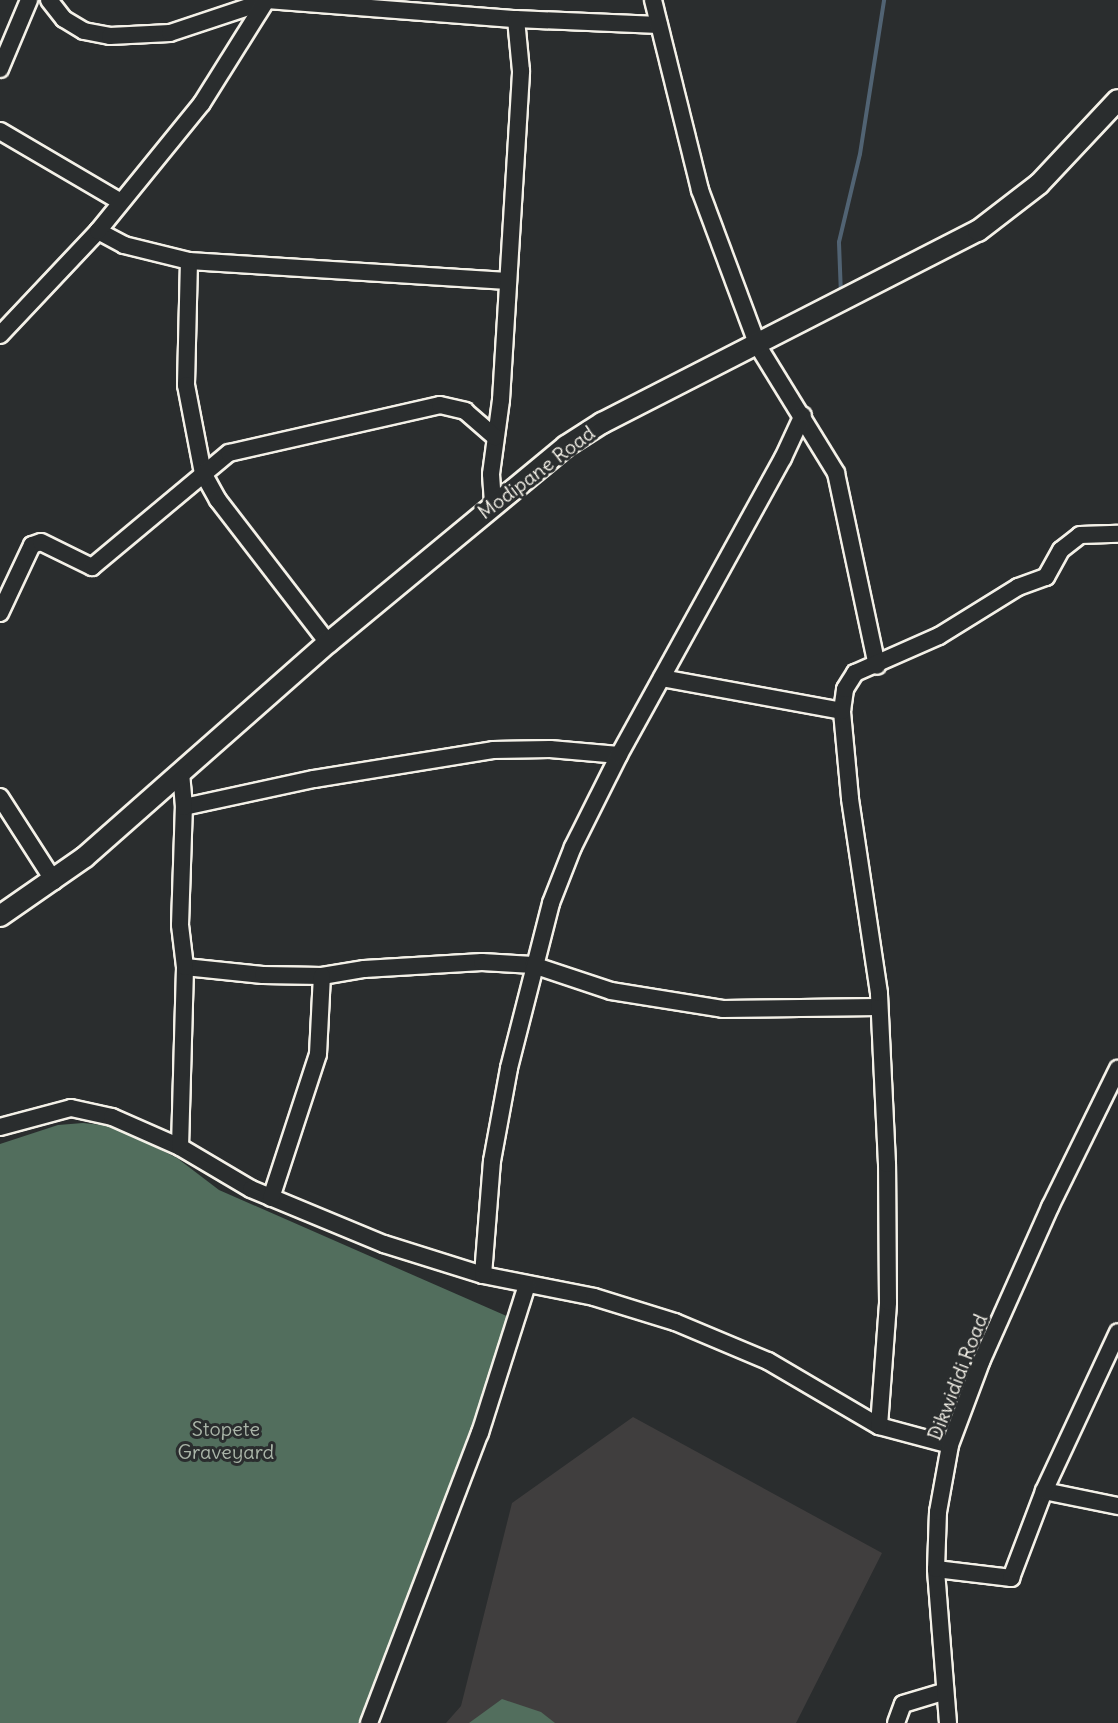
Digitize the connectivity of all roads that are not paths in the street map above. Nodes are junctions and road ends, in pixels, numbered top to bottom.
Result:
1 (29, 0) edge
2 (49, 0) edge
3 (653, 0) edge
4 (260, 1) edge
5 (476, 8) edge
6 (516, 19) junction
7 (659, 25) junction
8 (0, 69) edge
9 (1118, 100) edge
10 (0, 131) edge
11 (121, 202) junction
12 (98, 231) junction
13 (189, 261) junction
14 (507, 281) junction
15 (0, 335) edge
16 (758, 346) junction
17 (803, 415) junction
18 (495, 437) junction
19 (203, 473) junction
20 (493, 503) junction
21 (1118, 534) edge
22 (0, 566) edge
23 (16, 577) junction
24 (0, 613) edge
25 (328, 643) junction
26 (877, 666) junction
27 (662, 678) junction
28 (842, 711) junction
29 (619, 755) junction
30 (181, 774) junction
31 (0, 797) edge
32 (184, 807) junction
33 (54, 881) junction
34 (0, 916) edge
35 (533, 965) junction
36 (185, 967) junction
37 (322, 976) junction
38 (878, 1007) junction
39 (1118, 1069) edge
40 (0, 1127) edge
41 (180, 1147) junction
42 (271, 1198) junction
43 (483, 1275) junction
44 (527, 1285) junction
45 (1118, 1332) edge
46 (879, 1426) junction
47 (950, 1445) junction
48 (1044, 1491) junction
49 (1118, 1506) edge
50 (936, 1569) junction
51 (943, 1692) junction
52 (369, 1723) edge
53 (896, 1723) edge
54 (948, 1723) edge

1 - 8 street
2 - 4 street
3 - 7 street
4 - 5 street
4 - 11 street
5 - 6 street
6 - 7 street
6 - 14 street
7 - 16 street
9 - 16 main road, Modipane Road
10 - 11 street
11 - 12 street
12 - 13 street
12 - 15 street
13 - 14 street
13 - 19 street
14 - 18 street
16 - 17 street
16 - 20 main road, Modipane Road
17 - 26 street
17 - 27 street
18 - 19 street
18 - 20 street
19 - 23 street
19 - 25 street
20 - 25 main road, Modipane Road
21 - 26 street
22 - 23 street
23 - 24 street
25 - 30 main road, Modipane Road
26 - 28 street
27 - 28 street
27 - 29 street
28 - 38 street
29 - 32 street
29 - 35 street
30 - 32 street
30 - 33 main road, Modipane Road
31 - 33 street
32 - 36 street
33 - 34 main road, Modipane Road
35 - 37 street
35 - 38 street
35 - 43 street
36 - 37 street
36 - 41 street
37 - 42 street
38 - 46 street
39 - 47 street, Dikwididi Road
40 - 41 street
41 - 42 street
42 - 43 street
43 - 44 street
44 - 46 street
44 - 52 street
45 - 48 street
46 - 47 street
47 - 50 street, Dikwididi Road
48 - 49 street
48 - 50 street
50 - 51 street, Dikwididi Road
51 - 53 street
51 - 54 street, Dikwididi Road

